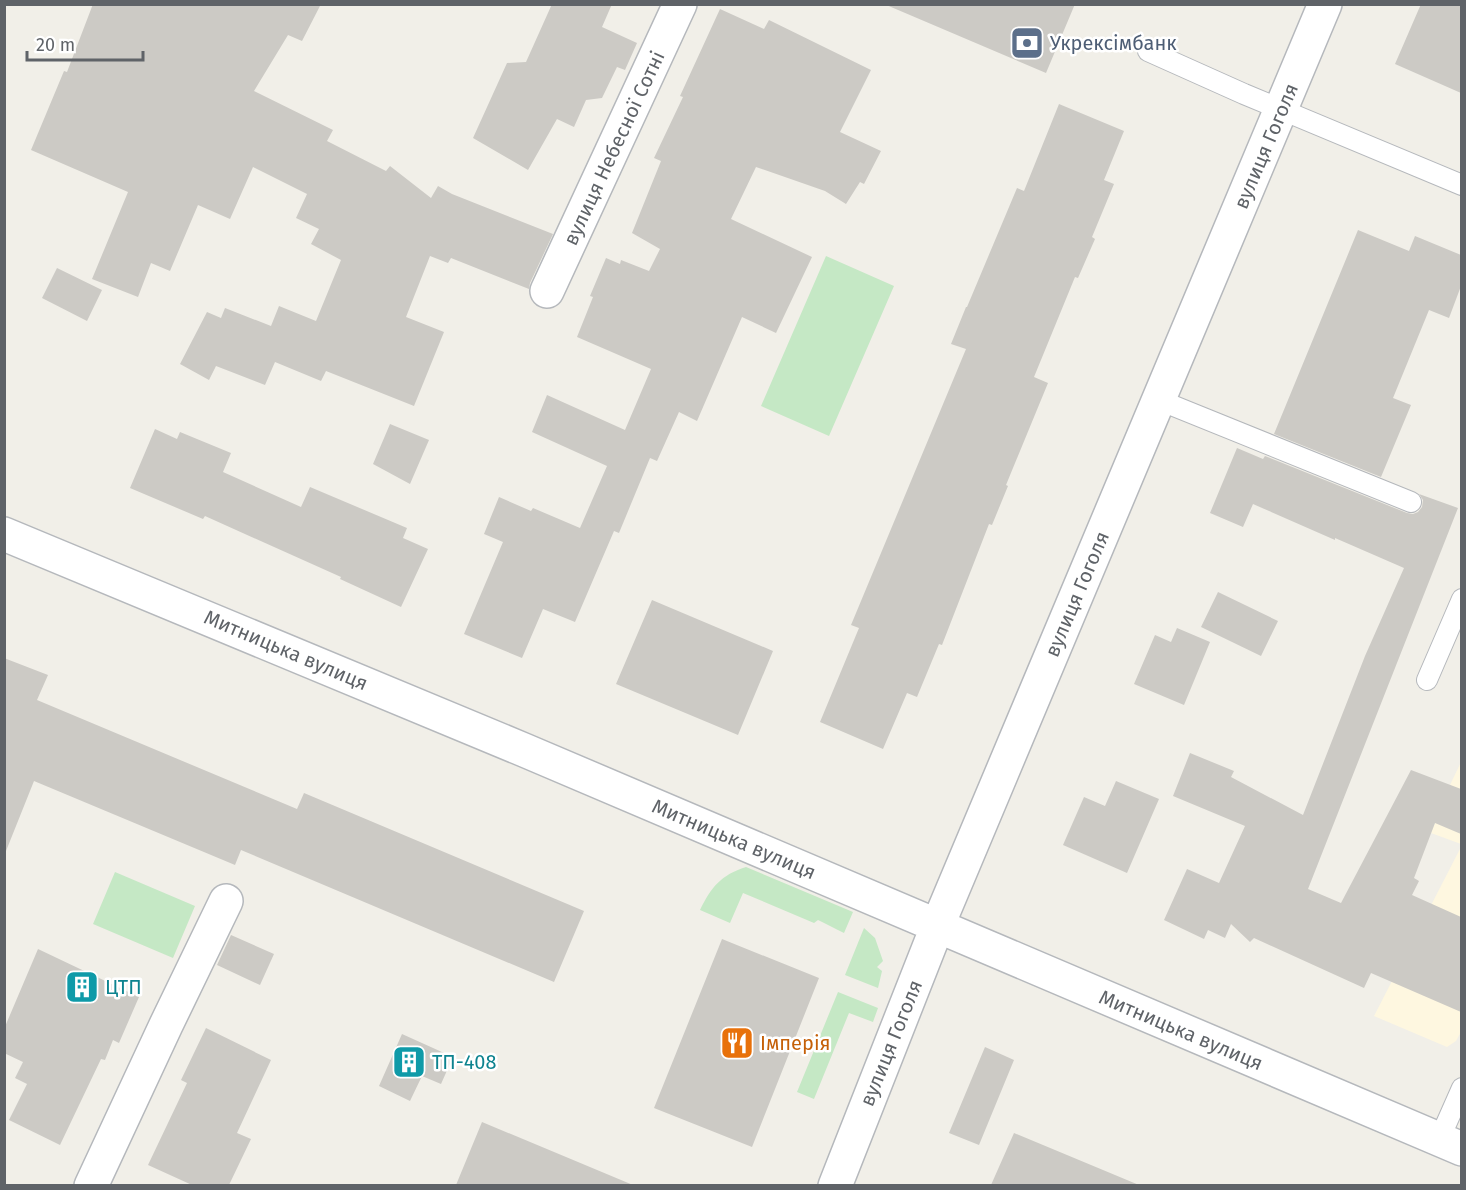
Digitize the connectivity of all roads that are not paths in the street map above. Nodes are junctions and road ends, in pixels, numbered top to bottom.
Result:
1 (680, 4) edge
2 (1325, 4) edge
3 (1148, 51) dead end
4 (1281, 109) junction
5 (1461, 185) edge
6 (547, 291) dead end
7 (1159, 400) junction
8 (1411, 502) dead end
9 (4, 534) edge
10 (1461, 599) edge
11 (1427, 680) dead end
12 (226, 901) dead end
13 (937, 927) junction
14 (1461, 1088) edge
15 (1450, 1145) edge
16 (91, 1185) edge
17 (835, 1185) edge

1 - 6 street, вулиця Небесної Сотні
2 - 4 street, вулиця Гоголя
3 - 4 lane
4 - 5 lane
4 - 7 street, вулиця Гоголя
7 - 8 lane
7 - 13 street, вулиця Гоголя
9 - 13 street, Митницька вулиця
10 - 11 lane
12 - 16 street
13 - 15 street, Митницька вулиця
13 - 17 street, вулиця Гоголя
14 - 15 lane

